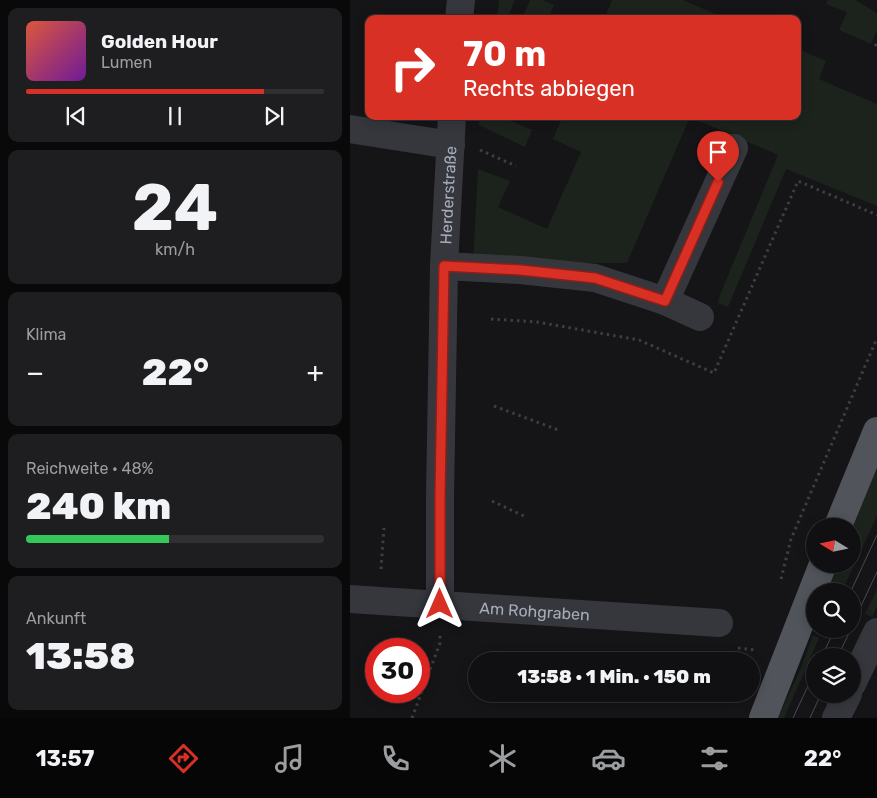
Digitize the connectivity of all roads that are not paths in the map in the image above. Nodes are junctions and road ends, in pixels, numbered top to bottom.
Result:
1 (461, 0) edge
2 (459, 15) edge
3 (452, 120) edge
4 (350, 129) edge
5 (451, 145) junction
6 (734, 148) dead end
7 (444, 266) junction
8 (665, 301) junction
9 (700, 317) dead end
10 (877, 431) edge
11 (841, 518) edge
12 (819, 573) edge
13 (350, 599) edge
14 (440, 604) junction
15 (719, 623) dead end
16 (877, 632) edge
17 (861, 665) edge
18 (844, 703) edge
19 (762, 718) edge
20 (836, 718) edge

1 - 2 street
3 - 5 street, Herderstraße
4 - 5 street
5 - 7 street, Herderstraße
6 - 8 street
7 - 8 street
7 - 14 street, Herderstraße
8 - 9 street
10 - 11 main road
12 - 19 main road
13 - 14 street, Am Rohgraben
14 - 15 street, Am Rohgraben
16 - 17 street
18 - 20 street

